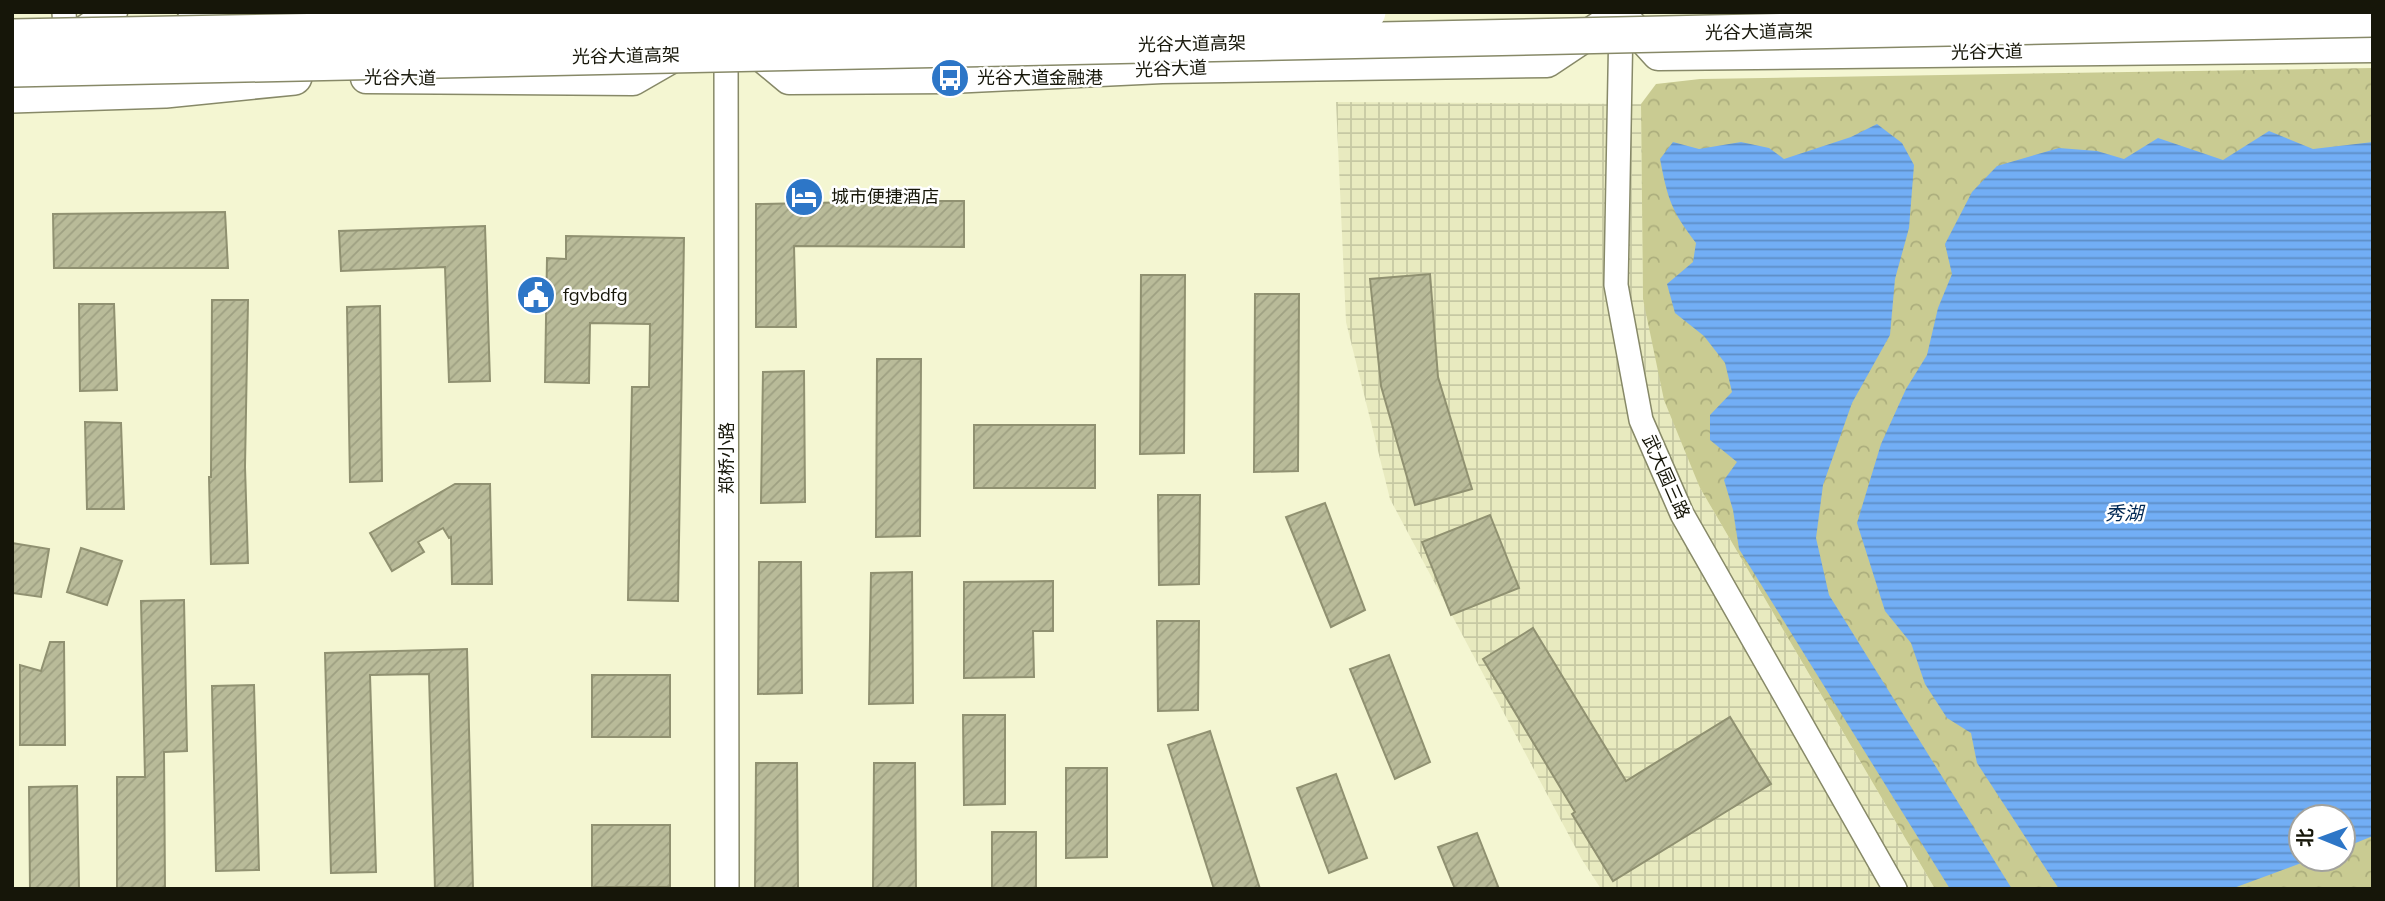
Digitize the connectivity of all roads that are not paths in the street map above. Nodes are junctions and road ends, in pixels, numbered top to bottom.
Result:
1 (64, 12) edge
2 (112, 12) edge
3 (250, 12) edge
4 (688, 12) edge
5 (1368, 12) edge
6 (1620, 13) edge
7 (734, 17) edge
8 (2373, 19) edge
9 (12, 22) edge
10 (146, 36) junction
11 (12, 37) edge
12 (66, 45) junction
13 (2373, 47) edge
14 (12, 67) edge
15 (294, 77) junction
16 (28, 94) edge
17 (727, 889) edge
18 (1895, 889) edge

1 - 12 street
2 - 12 main road
3 - 10 highway, bridge
4 - 7 main road, 光谷大道
5 - 10 highway, 光谷大道高架, bridge
6 - 7 main road, 光谷大道
6 - 13 main road, 光谷大道
6 - 18 street, 武大园三路
7 - 15 main road, 光谷大道
7 - 17 street, 郑桥小路
8 - 14 highway, 光谷大道高架, bridge
9 - 12 main road, 光谷大道
10 - 11 highway, 光谷大道高架, bridge
12 - 14 main road
12 - 15 main road, 光谷大道
15 - 16 highway

